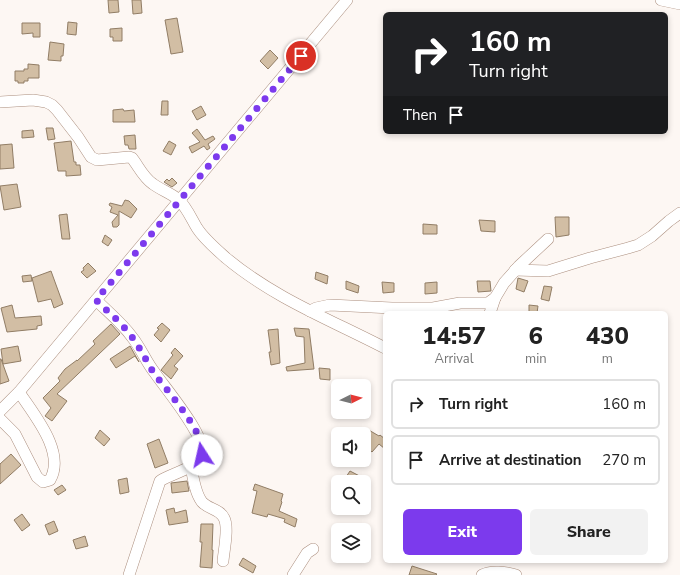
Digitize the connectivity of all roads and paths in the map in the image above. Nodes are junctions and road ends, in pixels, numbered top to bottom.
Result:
1 (347, 0) edge
2 (661, 0) edge
3 (680, 4) edge
4 (0, 102) edge
5 (179, 200) junction
6 (680, 213) edge
7 (548, 239) dead end
8 (515, 270) junction
9 (495, 298) junction
10 (96, 300) junction
11 (310, 311) junction
12 (491, 311) edge
13 (383, 347) edge
14 (19, 392) junction
15 (0, 412) edge
16 (0, 419) edge
17 (190, 466) junction
18 (313, 549) dead end
19 (223, 561) dead end
20 (129, 575) edge
21 (293, 575) edge
22 (482, 575) edge
23 (516, 575) edge

1 - 5 street
2 - 3 street
4 - 5 street
5 - 10 street
5 - 11 street
6 - 8 street
7 - 8 street
8 - 9 street
9 - 11 street
9 - 12 street
10 - 14 street
10 - 17 street
11 - 13 street
14 - 15 street
14 - 16 street
17 - 19 street
17 - 20 street
18 - 21 street
22 - 23 street

